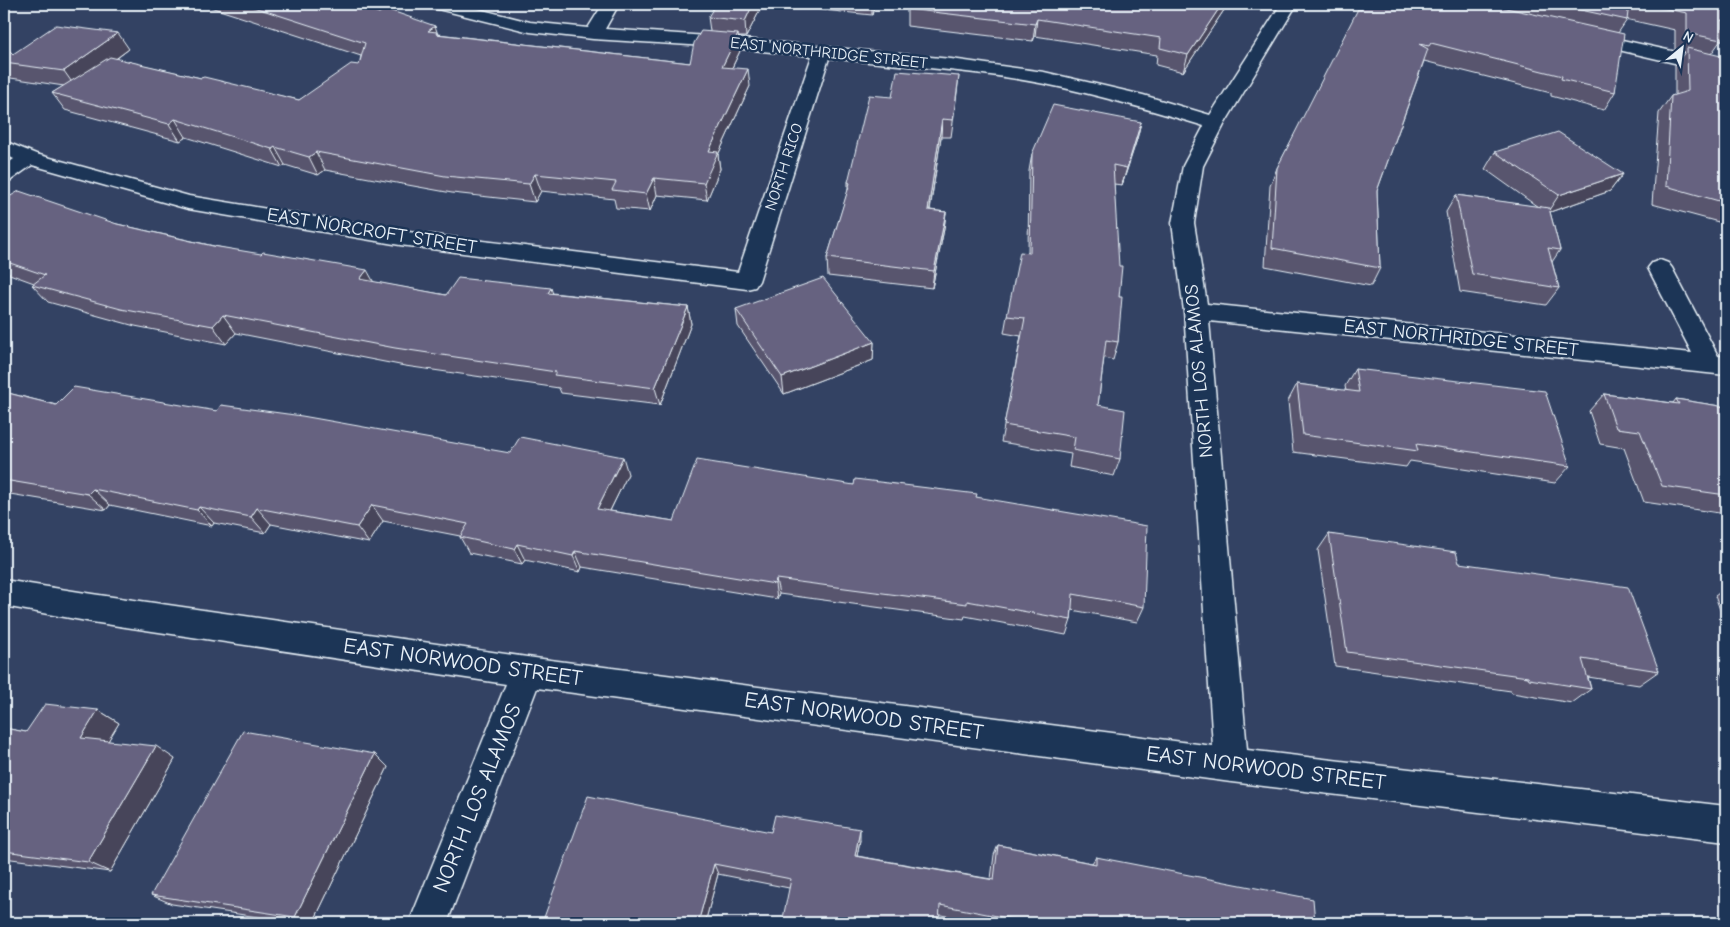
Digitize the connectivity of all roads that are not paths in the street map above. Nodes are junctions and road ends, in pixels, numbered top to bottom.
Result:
1 (440, 4) edge
2 (611, 4) edge
3 (1289, 4) edge
4 (593, 34) junction
5 (1573, 34) edge
6 (822, 53) junction
7 (1726, 69) edge
8 (1215, 123) junction
9 (4, 147) edge
10 (29, 158) junction
11 (4, 176) edge
12 (1660, 268) dead end
13 (747, 281) joint
14 (1196, 311) junction
15 (1718, 365) edge
16 (4, 594) edge
17 (527, 672) junction
18 (1231, 765) junction
19 (1726, 824) edge
20 (428, 923) edge

1 - 4 street, EAST NORTHRIDGE STREET
2 - 4 street
3 - 8 street, NORTH LOS ALAMOS
4 - 6 street, EAST NORTHRIDGE STREET
5 - 7 street
6 - 8 street, EAST NORTHRIDGE STREET
6 - 13 street, NORTH RICO
8 - 14 street, NORTH LOS ALAMOS
9 - 10 street, EAST NORCROFT STREET
10 - 11 street
10 - 13 street, EAST NORCROFT STREET
12 - 15 street
14 - 15 street, EAST NORTHRIDGE STREET
14 - 18 street, NORTH LOS ALAMOS
16 - 17 street, EAST NORWOOD STREET
17 - 18 street, EAST NORWOOD STREET
17 - 20 street, NORTH LOS ALAMOS
18 - 19 street, EAST NORWOOD STREET

